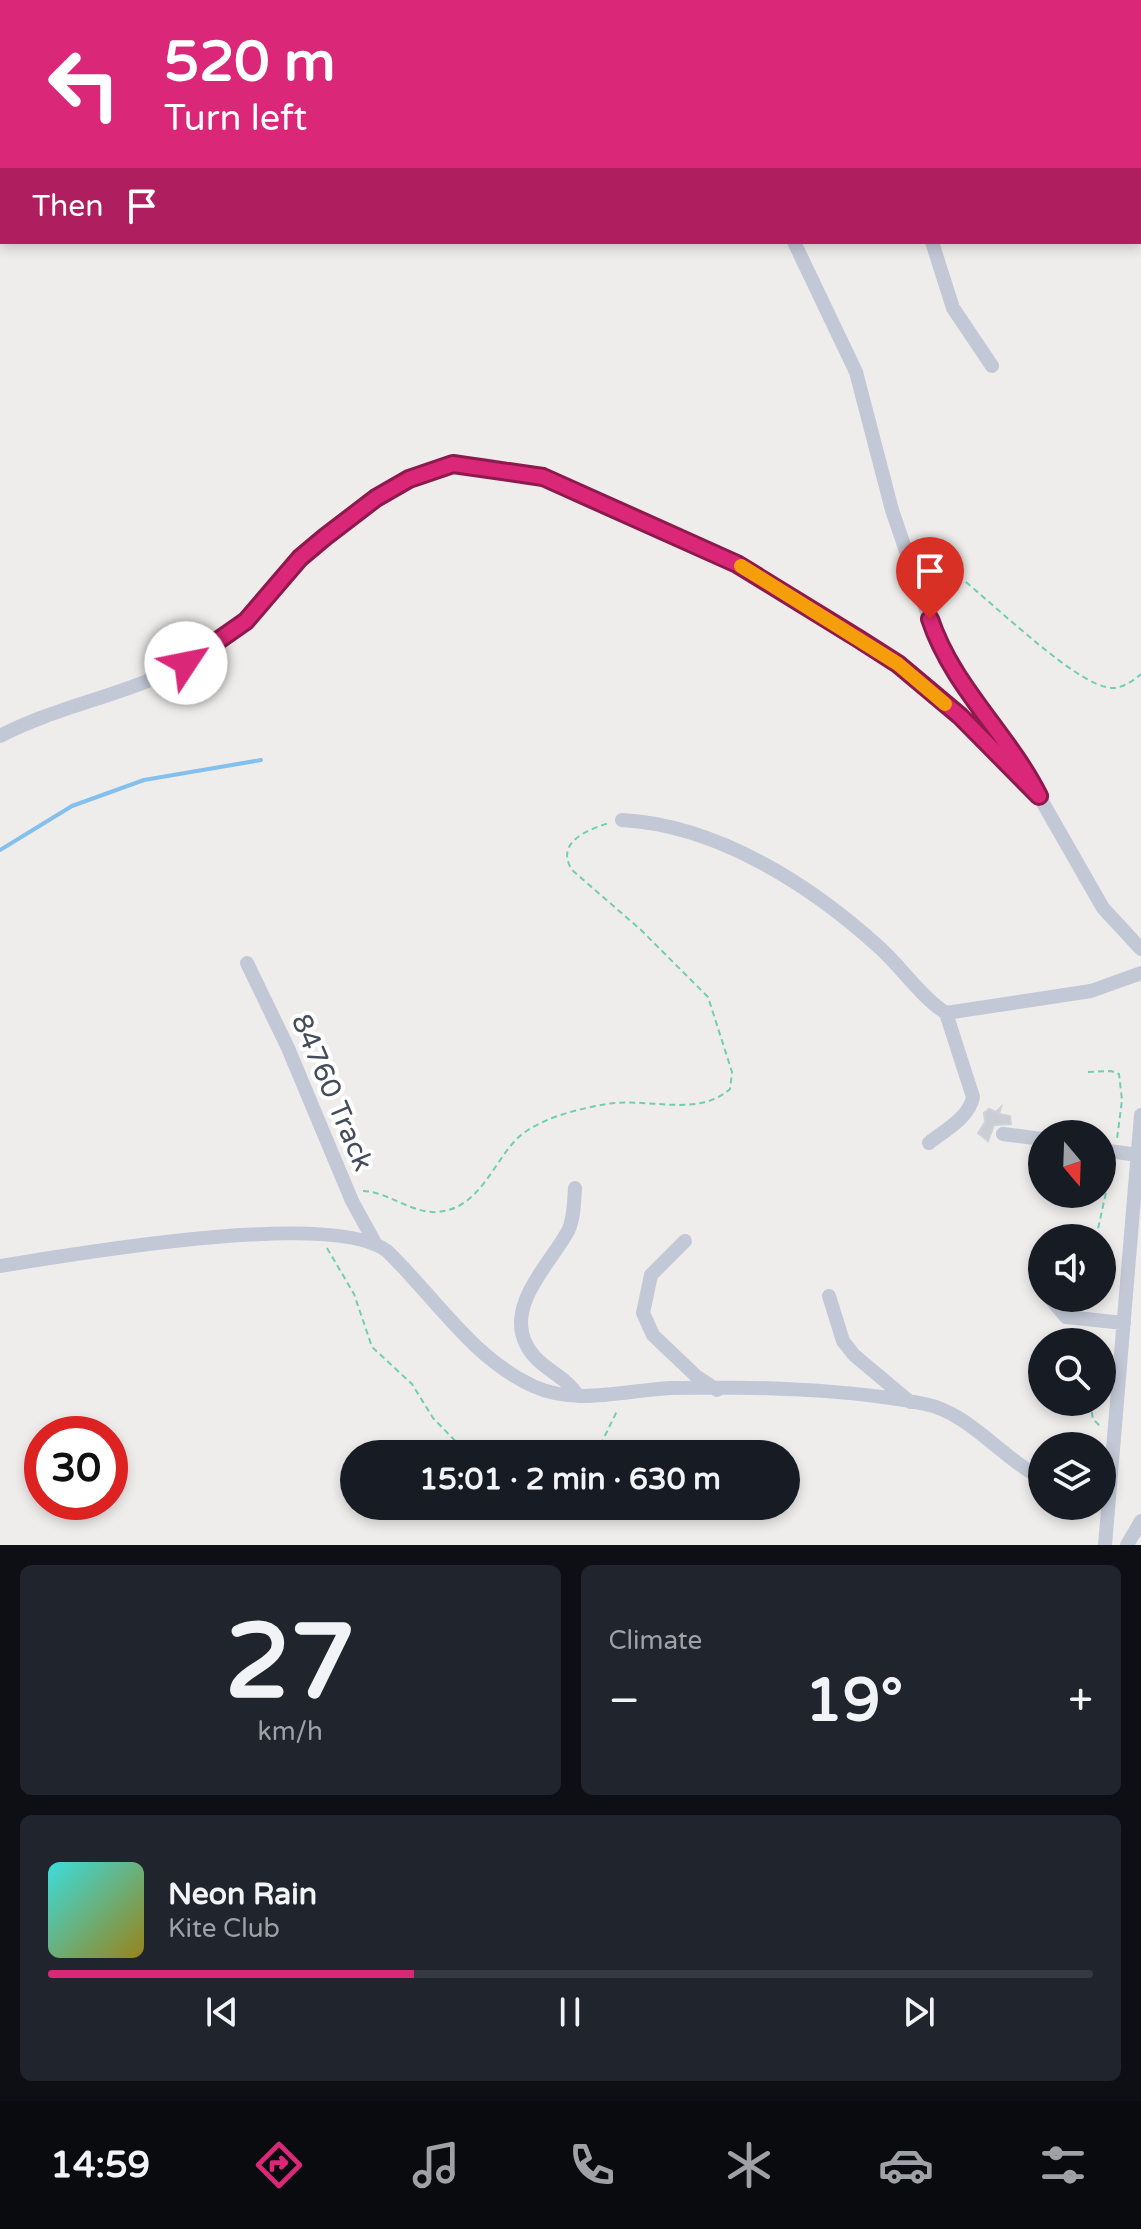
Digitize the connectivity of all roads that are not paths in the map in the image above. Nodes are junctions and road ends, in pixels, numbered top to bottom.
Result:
1 (795, 244) edge
2 (933, 244) edge
3 (992, 366) dead end
4 (0, 736) edge
5 (1039, 796) junction
6 (622, 820) road end
7 (1141, 949) edge
8 (247, 963) dead end
9 (1141, 973) edge
10 (946, 1013) junction
11 (1141, 1115) edge
12 (1003, 1134) dead end
13 (1028, 1137) edge
14 (929, 1143) dead end
15 (1116, 1152) edge
16 (1138, 1155) junction
17 (575, 1188) dead end
18 (374, 1241) junction
19 (685, 1241) dead end
20 (0, 1266) edge
21 (829, 1296) dead end
22 (1062, 1312) edge
23 (1124, 1323) junction
24 (718, 1390) junction
25 (578, 1396) junction
26 (911, 1402) junction
27 (1114, 1432) edge
28 (1028, 1470) edge
29 (1105, 1520) edge
30 (1141, 1521) edge
31 (1105, 1545) edge
32 (1127, 1545) edge

1 - 5 street
2 - 3 street
4 - 5 street
5 - 7 street
6 - 10 street
8 - 18 street, 84760 Track
9 - 10 street
10 - 14 street
11 - 16 street
12 - 13 street
15 - 16 street
16 - 23 street
17 - 25 street
18 - 20 street
18 - 25 street
19 - 24 street
21 - 26 street
22 - 23 street
23 - 27 street
24 - 25 street
24 - 26 street
26 - 28 street
29 - 31 street
30 - 32 street

